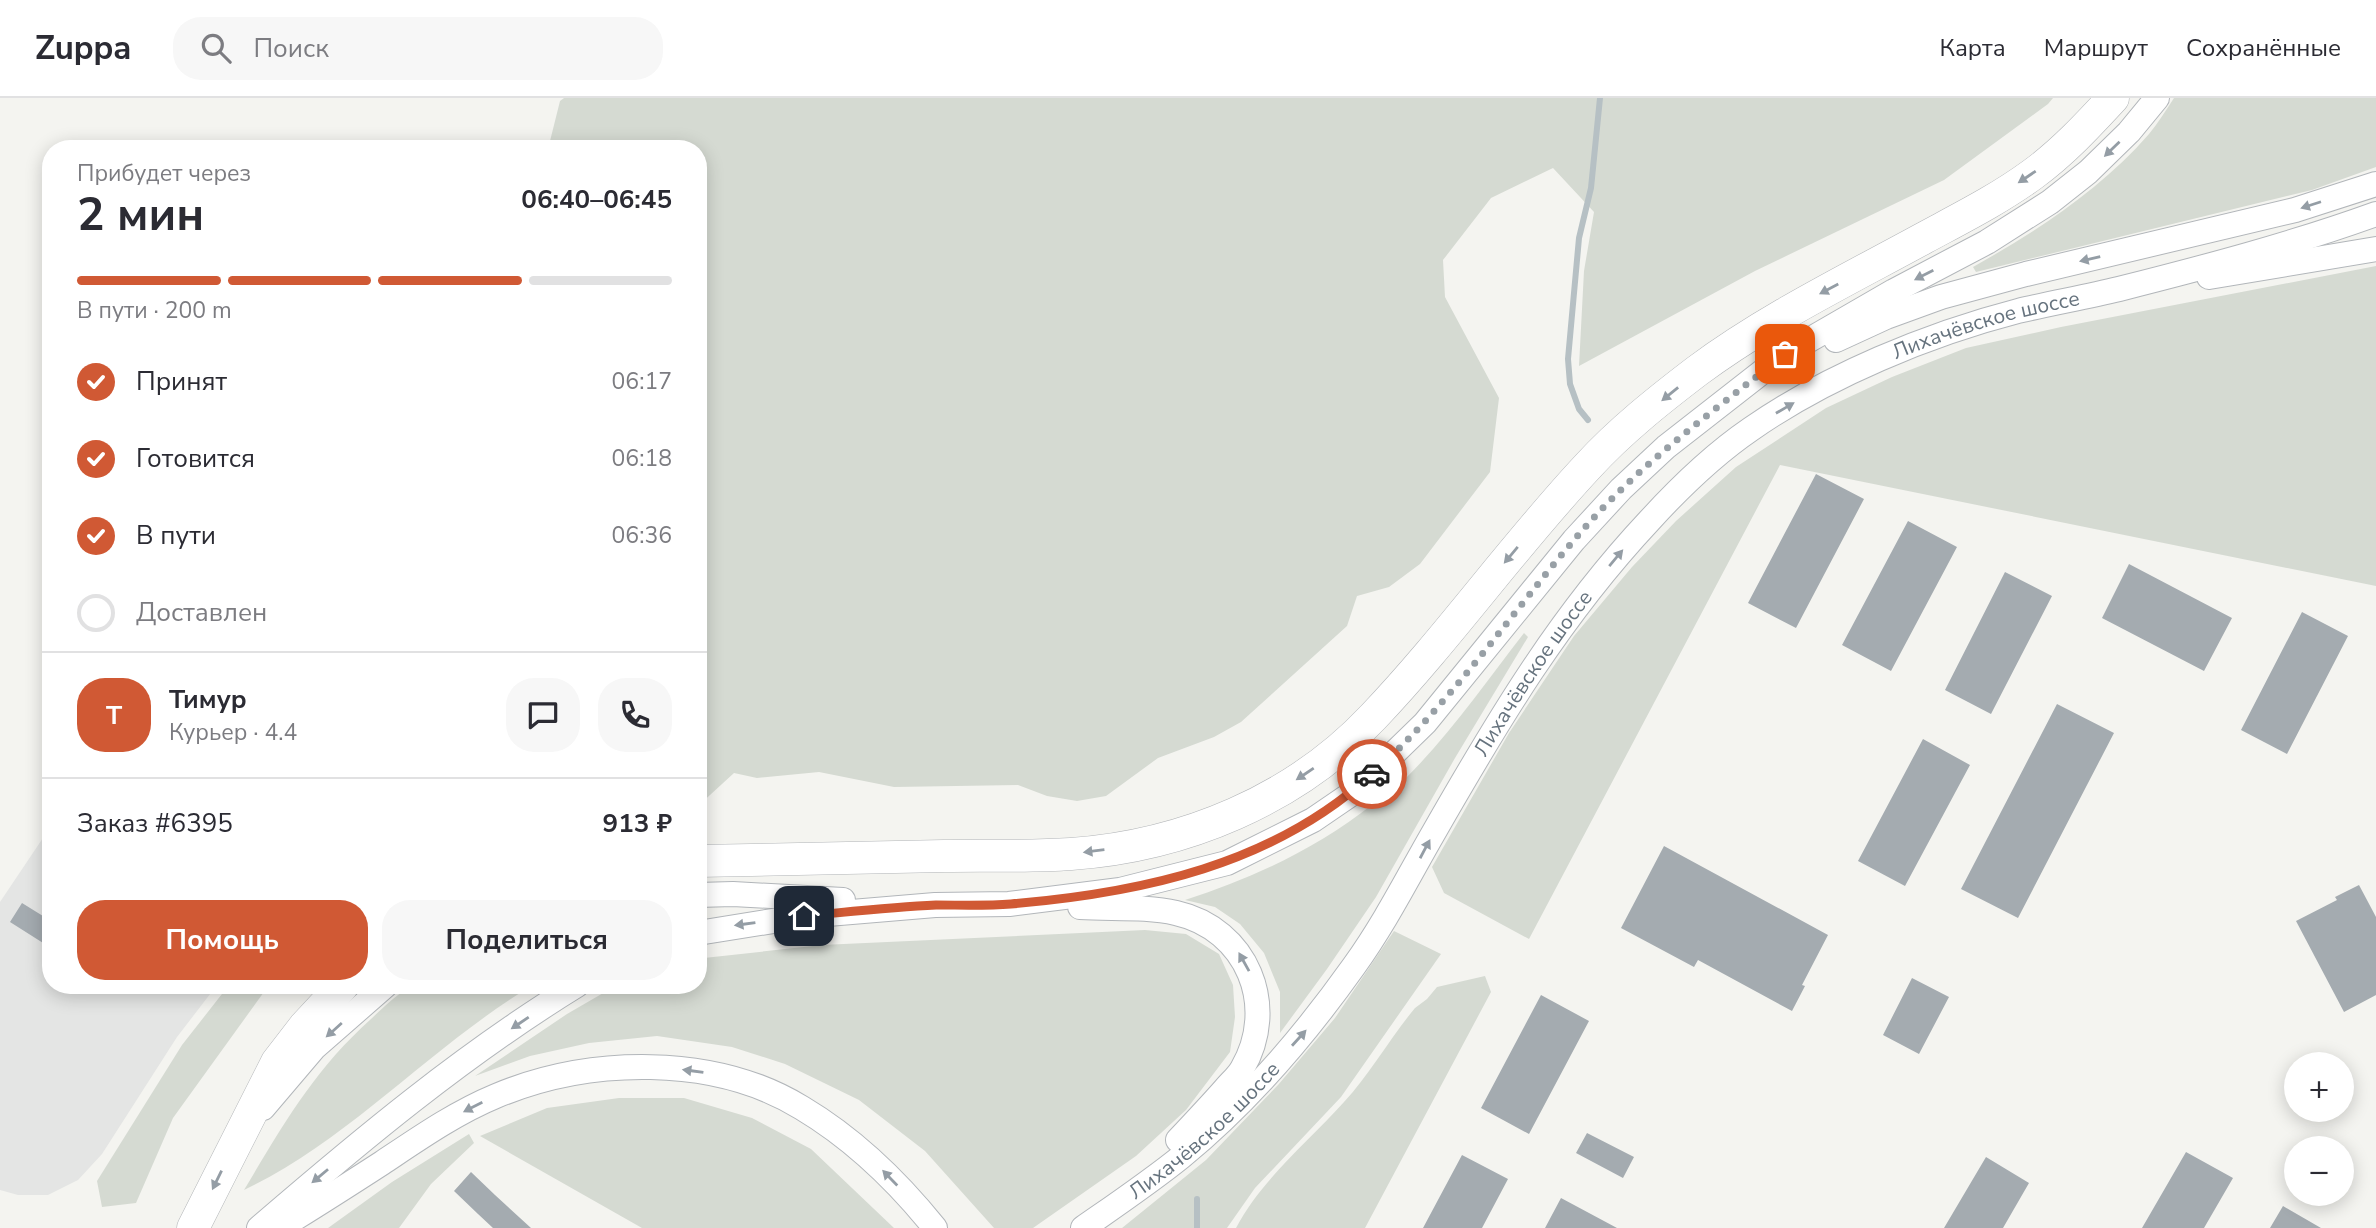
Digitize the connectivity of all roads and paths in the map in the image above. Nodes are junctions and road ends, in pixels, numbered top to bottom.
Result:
1 (2113, 98) edge
2 (2157, 98) edge
3 (2376, 184) edge
4 (2376, 214) edge
5 (2376, 249) edge
6 (2115, 290) junction
7 (1744, 388) junction
8 (707, 861) edge
9 (707, 895) edge
10 (1009, 904) junction
11 (935, 905) junction
12 (707, 932) edge
13 (335, 994) edge
14 (376, 994) edge
15 (564, 994) edge
16 (237, 1139) junction
17 (1122, 1199) junction
18 (195, 1224) edge
19 (259, 1228) edge
20 (279, 1228) edge
21 (936, 1228) edge
22 (1083, 1228) edge

1 -> 8 highway
2 -> 7 main road
3 -> 7 main road
4 - 6 main road
5 - 6 main road
17 -> 6 main road, Лихачёвское шоссе
7 - 10 main road
9 - 11 main road
10 - 11 main road
17 -> 10 main road
11 -> 12 main road
13 - 16 highway
14 -> 16 main road
15 -> 19 main road
16 -> 18 highway
17 - 22 main road, Лихачёвское шоссе
21 -> 20 main road

